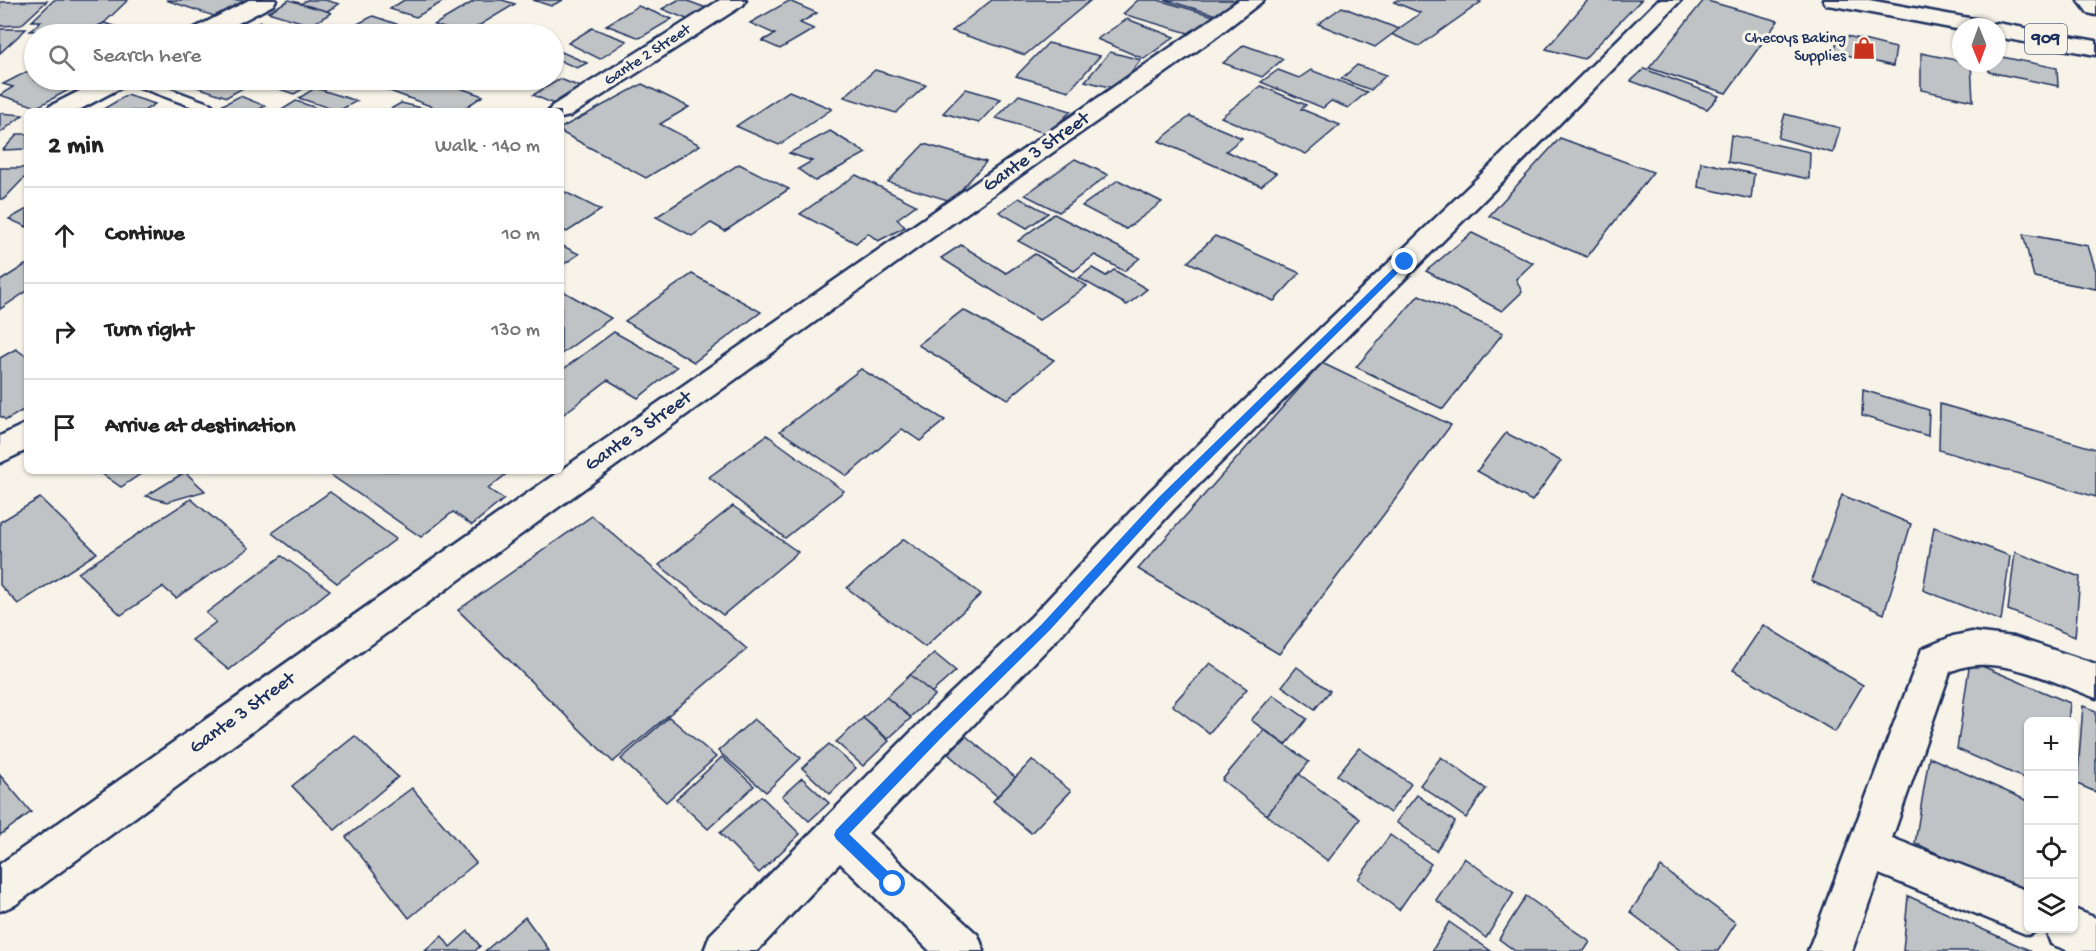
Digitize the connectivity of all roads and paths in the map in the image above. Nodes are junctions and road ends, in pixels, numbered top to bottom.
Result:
1 (265, 0) edge
2 (735, 0) edge
3 (1253, 0) edge
4 (1670, 0) edge
5 (1834, 0) edge
6 (2089, 0) edge
7 (2096, 8) edge
8 (1952, 22) edge
9 (220, 24) edge
10 (2006, 32) edge
11 (2096, 48) edge
12 (99, 90) edge
13 (160, 90) edge
14 (206, 107) dead end
15 (65, 108) edge
16 (564, 109) edge
17 (24, 437) edge
18 (0, 451) edge
19 (2096, 681) edge
20 (840, 835) junction
21 (1868, 849) junction
22 (0, 890) edge
23 (2024, 911) edge
24 (2078, 933) edge
25 (2096, 940) edge
26 (726, 951) edge
27 (962, 951) edge
28 (1830, 951) edge

1 - 9 main road
2 - 16 main road, Gante 2 Street
3 - 22 main road, Gante 3 Street
4 - 20 main road
5 - 8 main road
6 - 7 main road
10 - 11 main road, 909
12 - 15 main road
13 - 14 lane
17 - 18 main road
19 - 21 main road
20 - 26 main road
20 - 27 main road
21 - 23 main road
21 - 28 main road
24 - 25 main road

